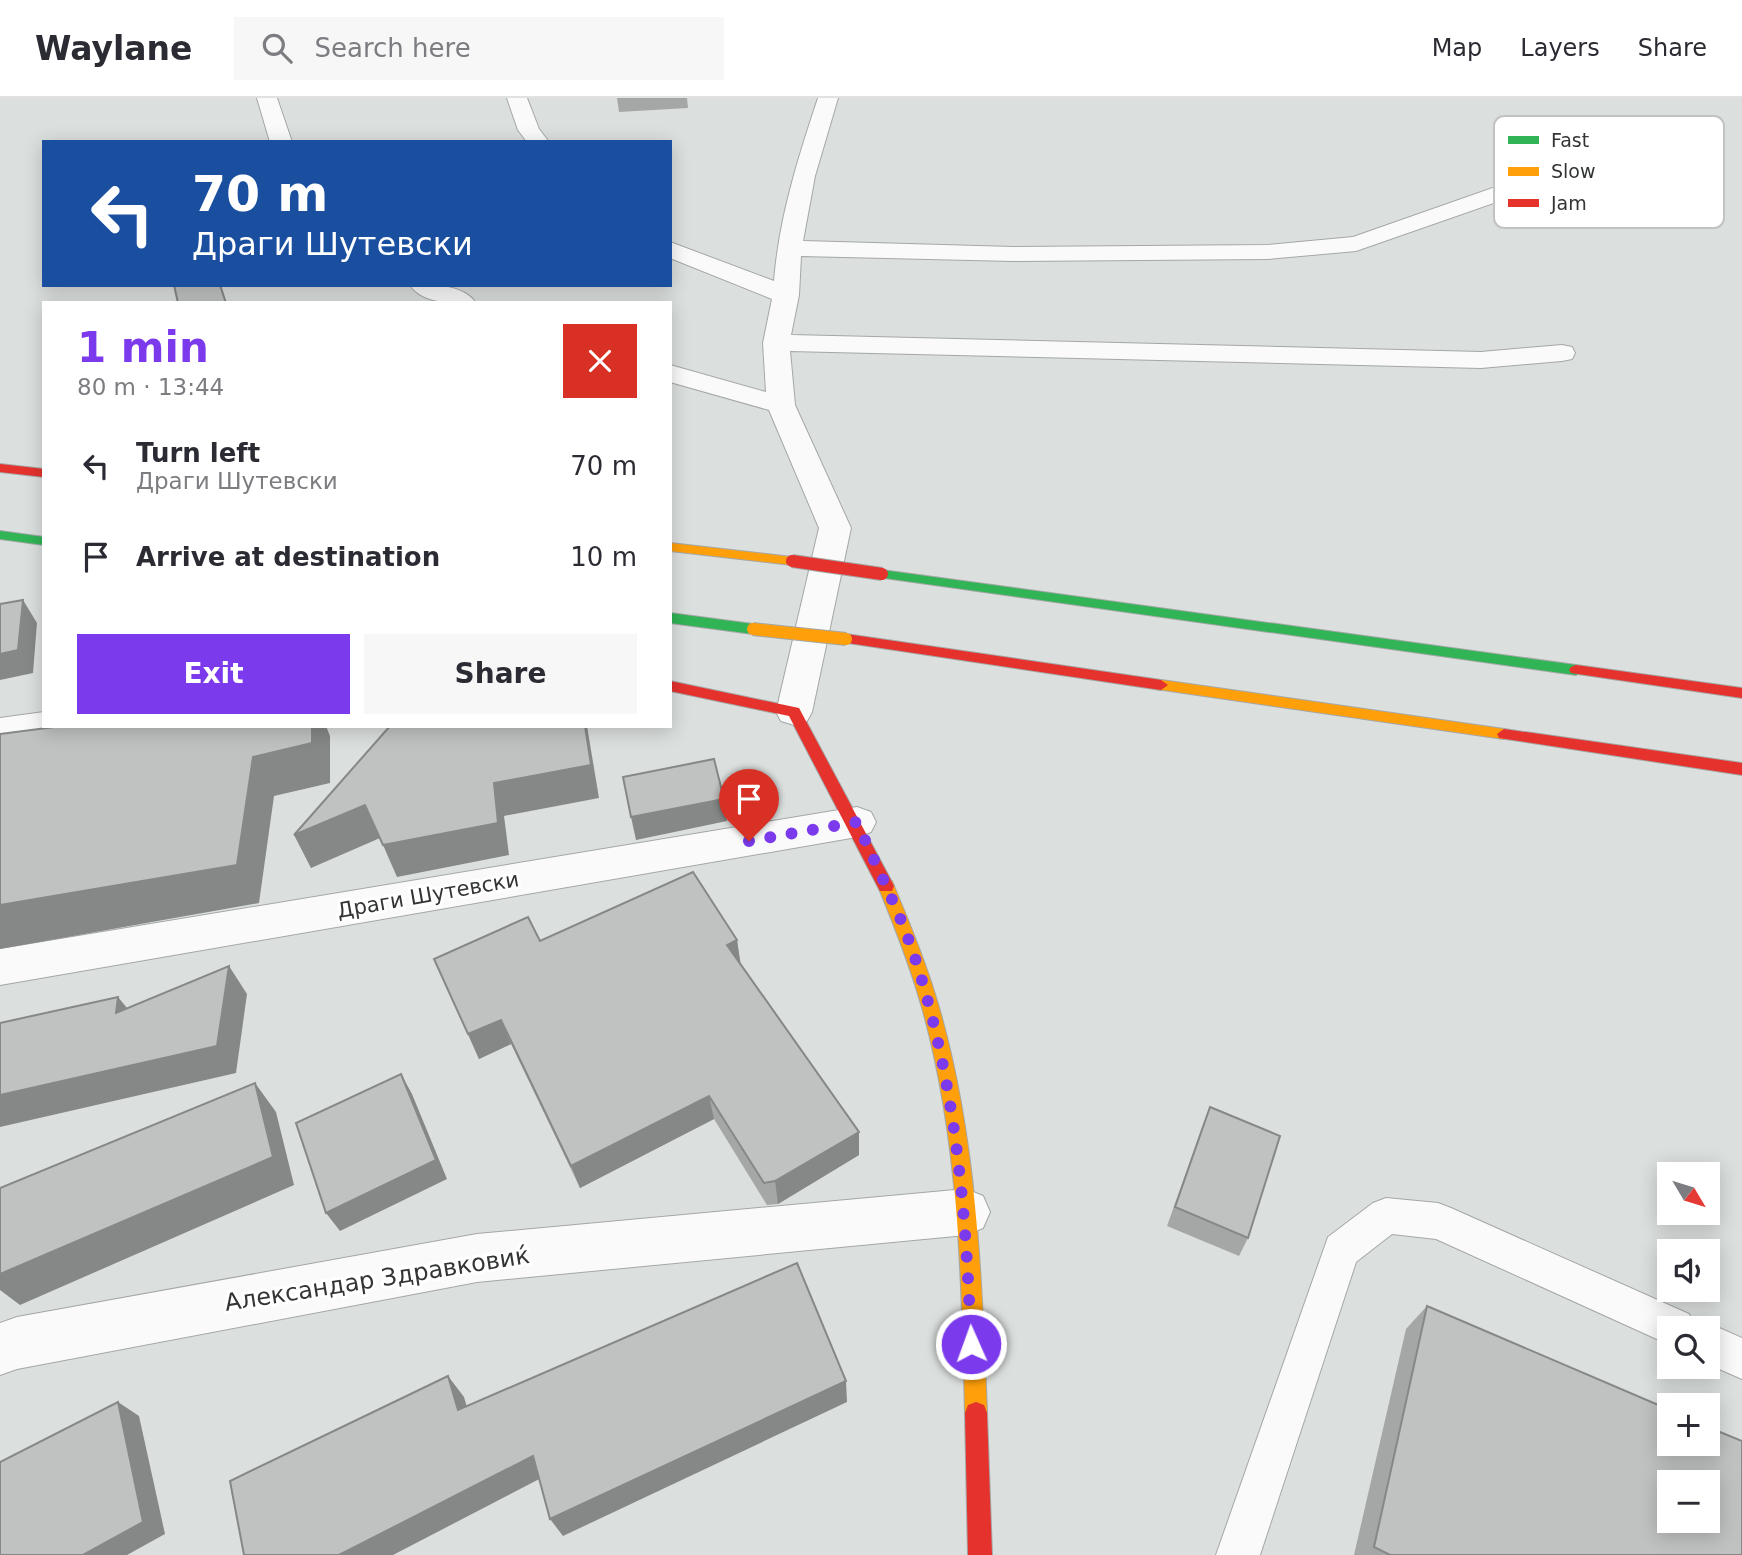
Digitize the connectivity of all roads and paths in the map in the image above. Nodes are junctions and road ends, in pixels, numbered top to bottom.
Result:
1 (267, 98) edge
2 (517, 98) edge
3 (828, 98) edge
4 (280, 140) edge
5 (536, 140) edge
6 (1494, 195) edge
7 (789, 248) junction
8 (672, 250) edge
9 (427, 287) edge
10 (786, 295) junction
11 (458, 301) edge
12 (776, 343) junction
13 (1562, 353) dead end
14 (672, 374) edge
15 (781, 405) junction
16 (0, 468) edge
17 (42, 473) edge
18 (0, 535) edge
19 (42, 541) edge
20 (672, 547) edge
21 (672, 618) edge
22 (672, 687) edge
23 (1742, 693) edge
24 (794, 712) junction
25 (42, 725) edge
26 (0, 731) edge
27 (1742, 769) edge
28 (857, 822) junction
29 (0, 967) edge
30 (966, 1212) junction
31 (1657, 1320) edge
32 (0, 1349) edge
33 (1720, 1349) edge
34 (1742, 1359) edge
35 (980, 1555) edge
36 (1238, 1555) edge

1 - 4 street
2 - 5 street
3 - 7 street
6 - 7 street
7 - 10 street
8 - 10 street
9 - 11 street
10 - 12 street
12 - 13 street
12 - 15 street
14 - 15 street
15 - 24 street
16 - 17 main road
18 - 19 main road
20 - 23 main road, bridge
21 - 27 main road, bridge
22 - 24 main road
24 - 28 main road
25 - 26 street
28 - 29 street, Драги Шутевски
28 - 30 main road
30 - 32 street, Александар Здравковиќ
30 - 35 main road
31 - 36 lane
33 - 34 lane

